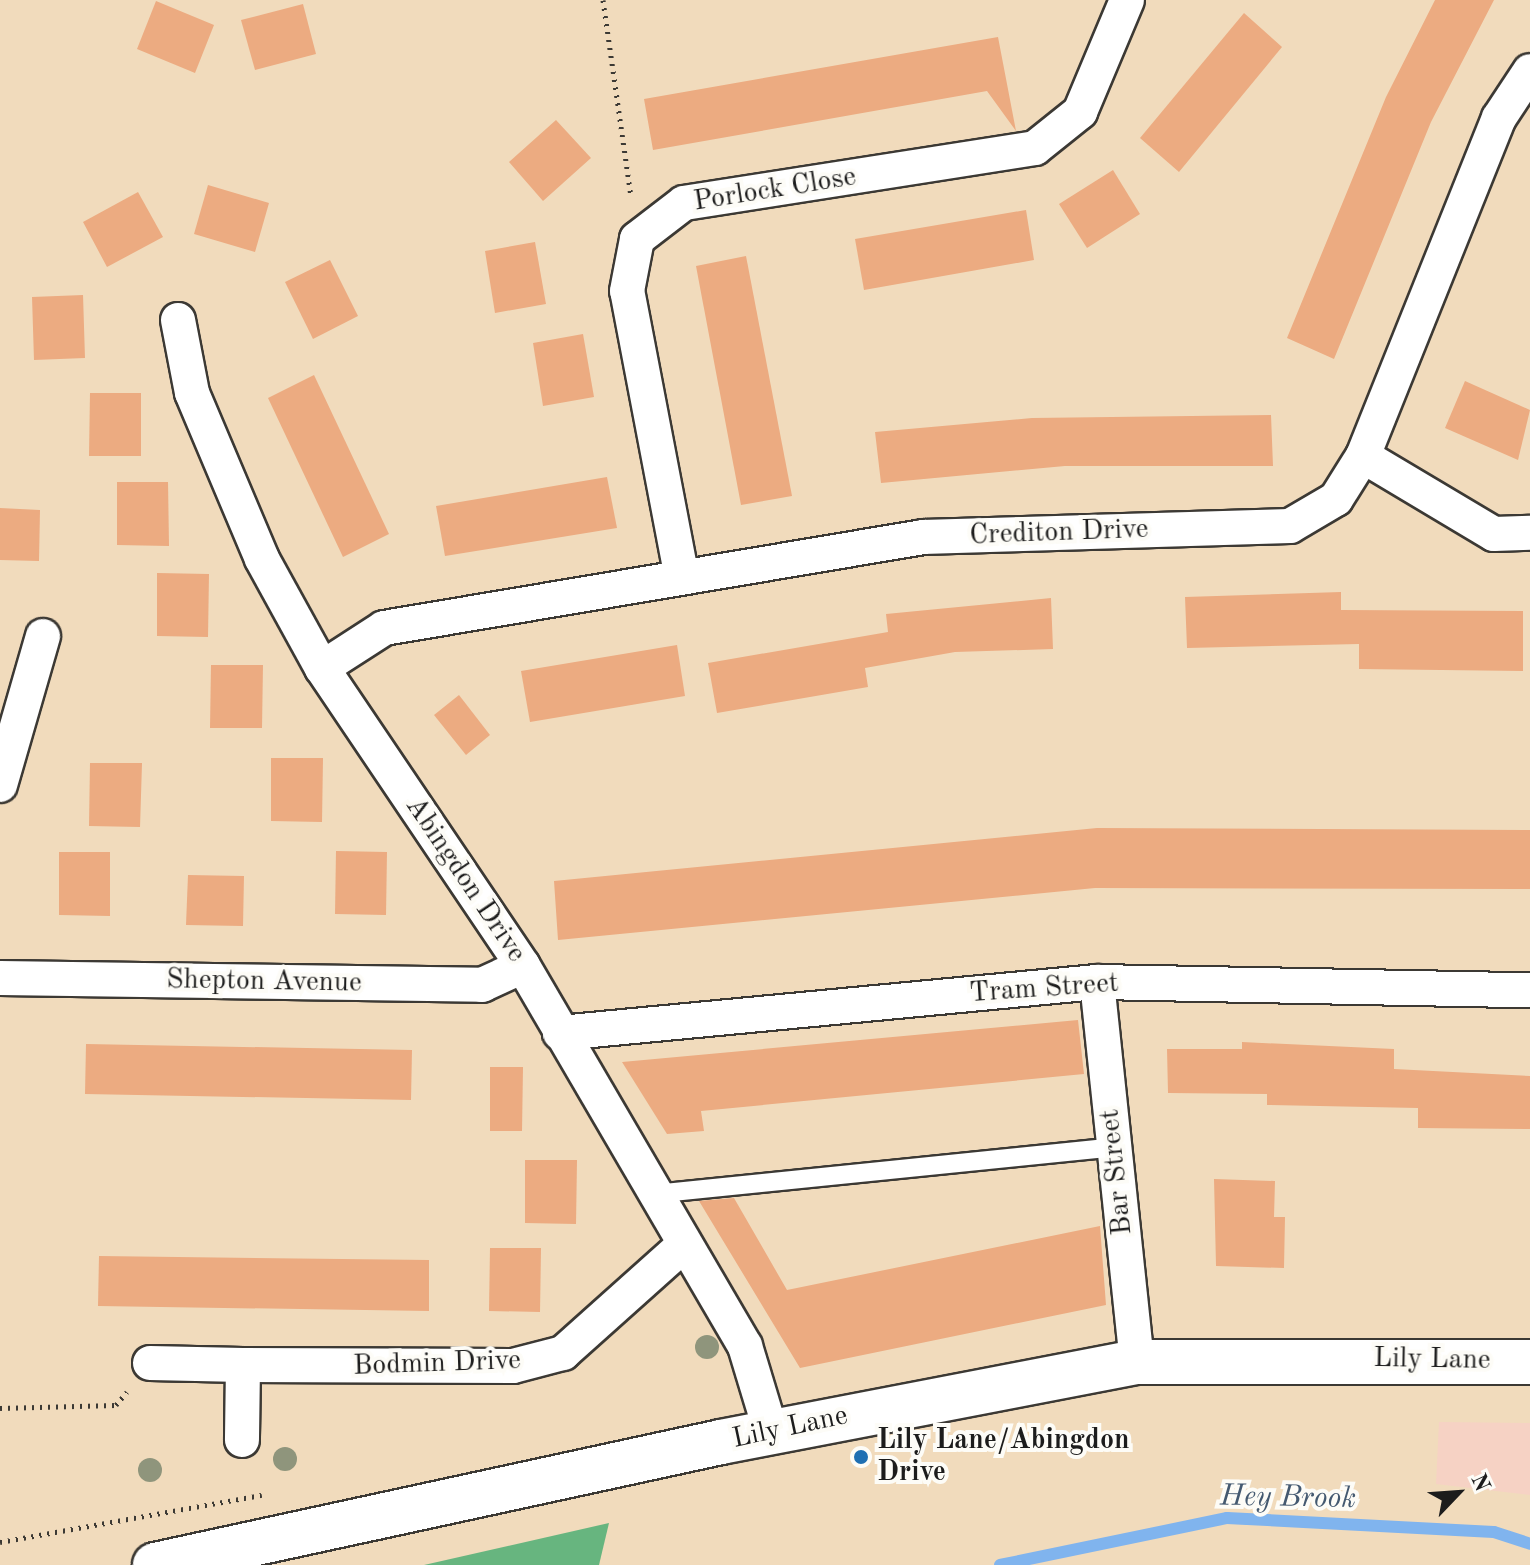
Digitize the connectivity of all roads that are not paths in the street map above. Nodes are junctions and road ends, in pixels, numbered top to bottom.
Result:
1 (1127, 0) edge
2 (1530, 71) edge
3 (178, 320) dead end
4 (1363, 456) junction
5 (1530, 533) edge
6 (681, 573) junction
7 (43, 636) dead end
8 (322, 668) junction
9 (0, 785) edge
10 (523, 966) junction
11 (0, 978) edge
12 (1097, 982) junction
13 (1530, 990) edge
14 (560, 1033) junction
15 (1115, 1147) junction
16 (654, 1194) junction
17 (684, 1245) junction
18 (1137, 1362) junction
19 (1530, 1362) edge
20 (150, 1363) road end
21 (243, 1365) junction
22 (771, 1432) junction
23 (242, 1440) dead end
24 (155, 1565) edge

1 - 6 street, Porlock Close
2 - 4 street, Crediton Drive
3 - 8 street, Abingdon Drive
4 - 5 street
4 - 6 street, Crediton Drive
6 - 8 street, Crediton Drive
7 - 9 street
8 - 10 street, Abingdon Drive
10 - 11 street, Shepton Avenue
10 - 14 street, Abingdon Drive
12 - 13 street, Tram Street
12 - 14 street, Tram Street
12 - 15 street, Bar Street
14 - 16 street, Abingdon Drive
15 - 16 lane
15 - 18 street, Bar Street
16 - 17 street, Abingdon Drive
17 - 21 street, Bodmin Drive
17 - 22 street, Abingdon Drive
18 - 19 main road, Lily Lane
18 - 22 main road, Lily Lane
20 - 21 street, Bodmin Drive
21 - 23 street
22 - 24 main road, Lily Lane

